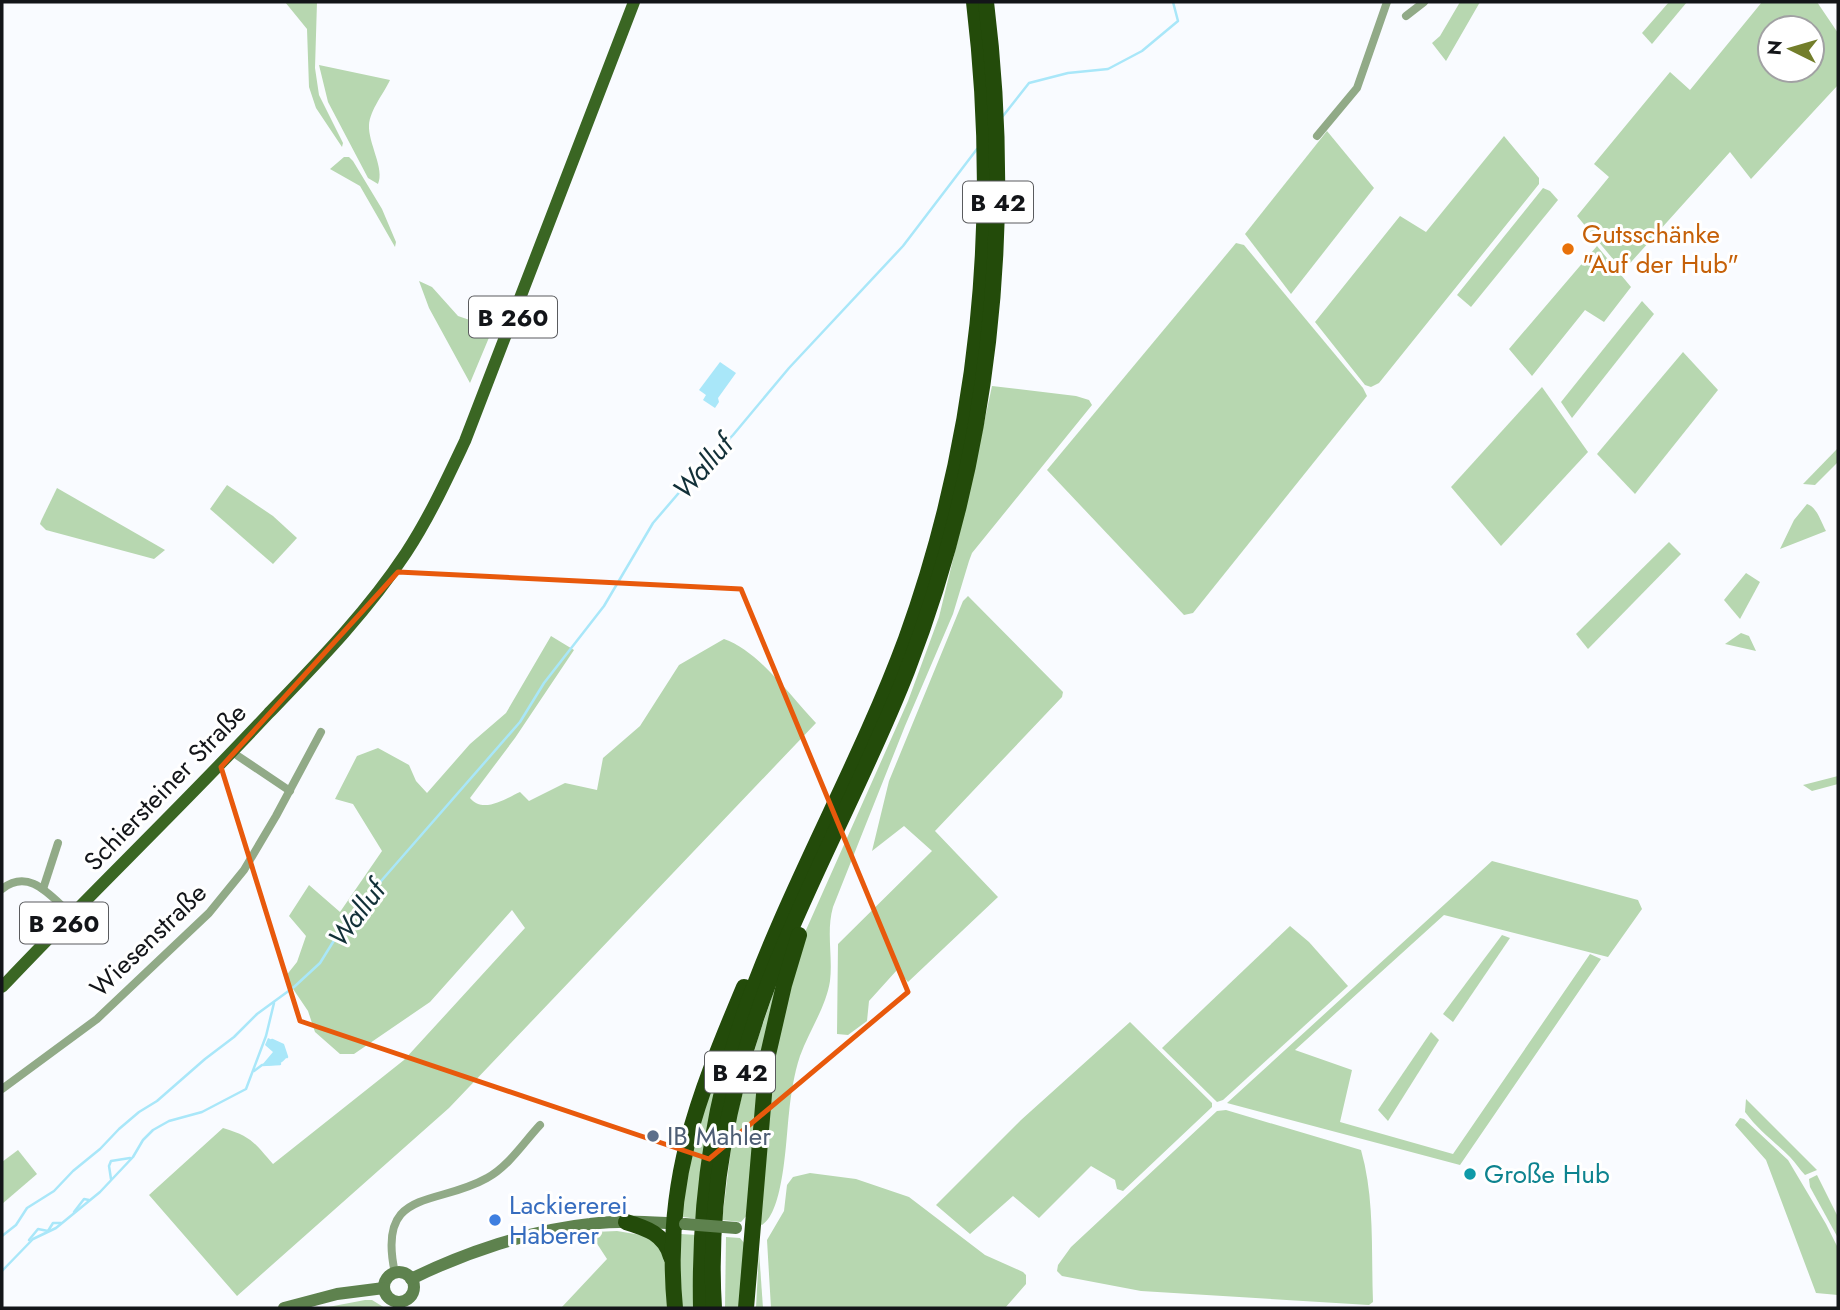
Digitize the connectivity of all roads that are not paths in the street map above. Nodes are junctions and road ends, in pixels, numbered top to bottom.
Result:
1 (634, 2) edge
2 (974, 2) edge
3 (986, 2) edge
4 (1387, 2) edge
5 (1424, 2) edge
6 (1406, 16) dead end
7 (1317, 136) dead end
8 (974, 400) junction
9 (321, 732) dead end
10 (238, 756) dead end
11 (290, 791) junction
12 (58, 843) dead end
13 (827, 850) junction
14 (2, 889) edge
15 (43, 889) junction
16 (793, 893) junction
17 (72, 915) junction
18 (2, 987) edge
19 (2, 1089) edge
20 (540, 1125) dead end
21 (626, 1222) junction
22 (679, 1224) junction
23 (744, 1228) junction
24 (672, 1262) junction
25 (395, 1273) junction
26 (411, 1279) junction
27 (384, 1287) junction
28 (405, 1305) edge
29 (284, 1308) edge
30 (675, 1308) edge
31 (701, 1308) edge
32 (714, 1308) edge
33 (746, 1308) edge

1 - 17 main road, Schiersteiner Straße / B 260
2 - 8 highway, B 42
3 - 8 highway, B 42
4 - 7 street
5 - 6 street
8 - 13 highway, B 42
8 - 16 highway, B 42
9 - 11 street, Wiesenstraße
10 - 11 street
11 - 19 street, Wiesenstraße
12 - 15 street
13 - 23 highway
13 - 32 highway, B 42
14 - 15 street
15 - 17 street
16 - 22 highway
16 - 31 highway, B 42
17 - 18 main road, Schiersteiner Straße / B 260
20 - 25 street
21 - 22 main road
21 - 24 highway
21 - 26 main road
22 - 23 main road, bridge
22 - 24 highway
23 - 33 highway
24 - 30 highway
25 - 26 main road
25 - 27 main road
26 - 28 main road
27 - 28 main road
27 - 29 main road

